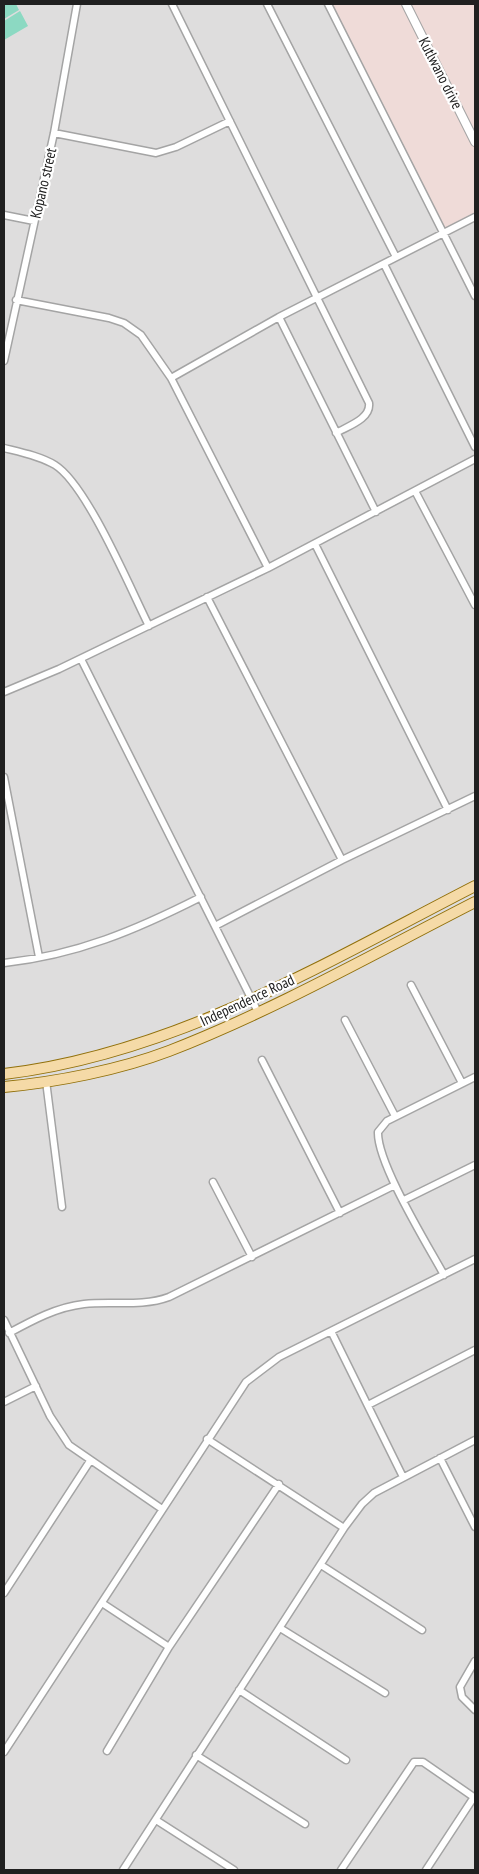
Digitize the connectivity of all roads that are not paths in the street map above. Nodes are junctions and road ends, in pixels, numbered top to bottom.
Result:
1 (77, 4) edge
2 (172, 4) edge
3 (267, 4) edge
4 (328, 4) edge
5 (406, 4) edge
6 (230, 121) junction
7 (54, 133) junction
8 (475, 142) edge
9 (4, 215) edge
10 (475, 217) edge
11 (34, 221) junction
12 (444, 233) junction
13 (396, 257) junction
14 (384, 264) junction
15 (475, 296) edge
16 (318, 297) junction
17 (16, 300) junction
18 (279, 317) junction
19 (4, 361) edge
20 (171, 378) junction
21 (336, 432) junction
22 (475, 447) edge
23 (4, 448) edge
24 (475, 459) edge
25 (416, 491) junction
26 (376, 512) junction
27 (315, 544) junction
28 (268, 568) junction
29 (207, 597) junction
30 (475, 605) edge
31 (149, 626) junction
32 (81, 659) junction
33 (4, 692) edge
34 (4, 777) edge
35 (475, 796) edge
36 (448, 810) junction
37 (342, 860) junction
38 (475, 886) edge
39 (201, 897) junction
40 (475, 902) edge
41 (215, 926) junction
42 (39, 957) junction
43 (4, 963) edge
44 (411, 985) dead end
45 (252, 999) junction
46 (258, 1012) junction
47 (345, 1020) dead end
48 (262, 1060) dead end
49 (4, 1074) edge
50 (475, 1077) edge
51 (46, 1081) junction
52 (462, 1084) junction
53 (4, 1087) edge
54 (395, 1116) junction
55 (475, 1165) edge
56 (213, 1182) dead end
57 (396, 1185) junction
58 (404, 1200) junction
59 (62, 1207) dead end
60 (340, 1213) junction
61 (252, 1257) junction
62 (475, 1259) edge
63 (444, 1275) junction
64 (4, 1320) edge
65 (331, 1331) junction
66 (9, 1333) junction
67 (475, 1350) edge
68 (36, 1386) junction
69 (4, 1402) edge
70 (368, 1405) junction
71 (207, 1439) junction
72 (475, 1440) edge
73 (440, 1458) junction
74 (90, 1461) junction
75 (403, 1477) junction
76 (279, 1484) junction
77 (162, 1509) junction
78 (475, 1527) edge
79 (344, 1528) junction
80 (321, 1565) junction
81 (4, 1592) edge
82 (102, 1603) junction
83 (280, 1628) junction
84 (422, 1630) dead end
85 (169, 1647) junction
86 (475, 1662) edge
87 (239, 1690) junction
88 (385, 1693) dead end
89 (475, 1710) edge
90 (107, 1751) dead end
91 (4, 1752) edge
92 (196, 1754) junction
93 (346, 1760) dead end
94 (475, 1798) edge
95 (156, 1820) junction
96 (305, 1824) dead end
97 (123, 1870) edge
98 (234, 1870) edge
99 (341, 1870) edge
100 (426, 1870) edge

1 - 7 street, Kopano street
2 - 6 street
3 - 13 street
4 - 12 street
5 - 8 street, Kutlwano drive
6 - 7 street
6 - 16 street
7 - 11 street, Kopano street
9 - 11 street
10 - 12 street
11 - 17 street, Kopano street
12 - 13 street
12 - 15 street
13 - 14 street
14 - 16 street
14 - 22 street
16 - 18 street
16 - 21 street
17 - 19 street, Kopano street
17 - 20 street
18 - 20 street
18 - 21 street
20 - 28 street
21 - 26 street
23 - 31 street
24 - 25 street
25 - 26 street
25 - 30 street
26 - 27 street
27 - 28 street
27 - 36 street
28 - 29 street
29 - 31 street
29 - 37 street
31 - 32 street
32 - 33 street
32 - 39 street
34 - 42 street
35 - 36 street
36 - 37 street
37 - 41 street
38 - 45 main road, Independence Road
39 - 41 street
39 - 42 street
40 - 46 main road, Independence Road
41 - 45 street
42 - 43 street
44 - 52 street
45 - 46 street
45 - 49 main road, Independence Road
46 - 51 main road, Independence Road
47 - 54 street
48 - 60 street
50 - 52 street
51 - 53 main road, Independence Road
51 - 59 street
52 - 54 street
54 - 57 street
55 - 58 street
56 - 61 street
57 - 58 street
57 - 60 street
58 - 63 street
60 - 61 street
61 - 66 street
62 - 63 street
63 - 65 street
64 - 66 street
65 - 70 street
65 - 71 street
66 - 68 street
67 - 70 street
68 - 69 street
68 - 74 street
70 - 75 street
71 - 76 street
71 - 77 street
72 - 73 street
73 - 75 street
73 - 78 street
74 - 77 street
74 - 81 street
75 - 79 street
76 - 79 street
76 - 85 street
77 - 82 street
79 - 80 street
80 - 83 street
80 - 84 street
82 - 85 street
82 - 91 street
83 - 87 street
83 - 88 street
85 - 90 street
86 - 89 street
87 - 92 street
87 - 93 street
92 - 95 street
92 - 96 street
94 - 99 street
94 - 100 street
95 - 97 street
95 - 98 street

